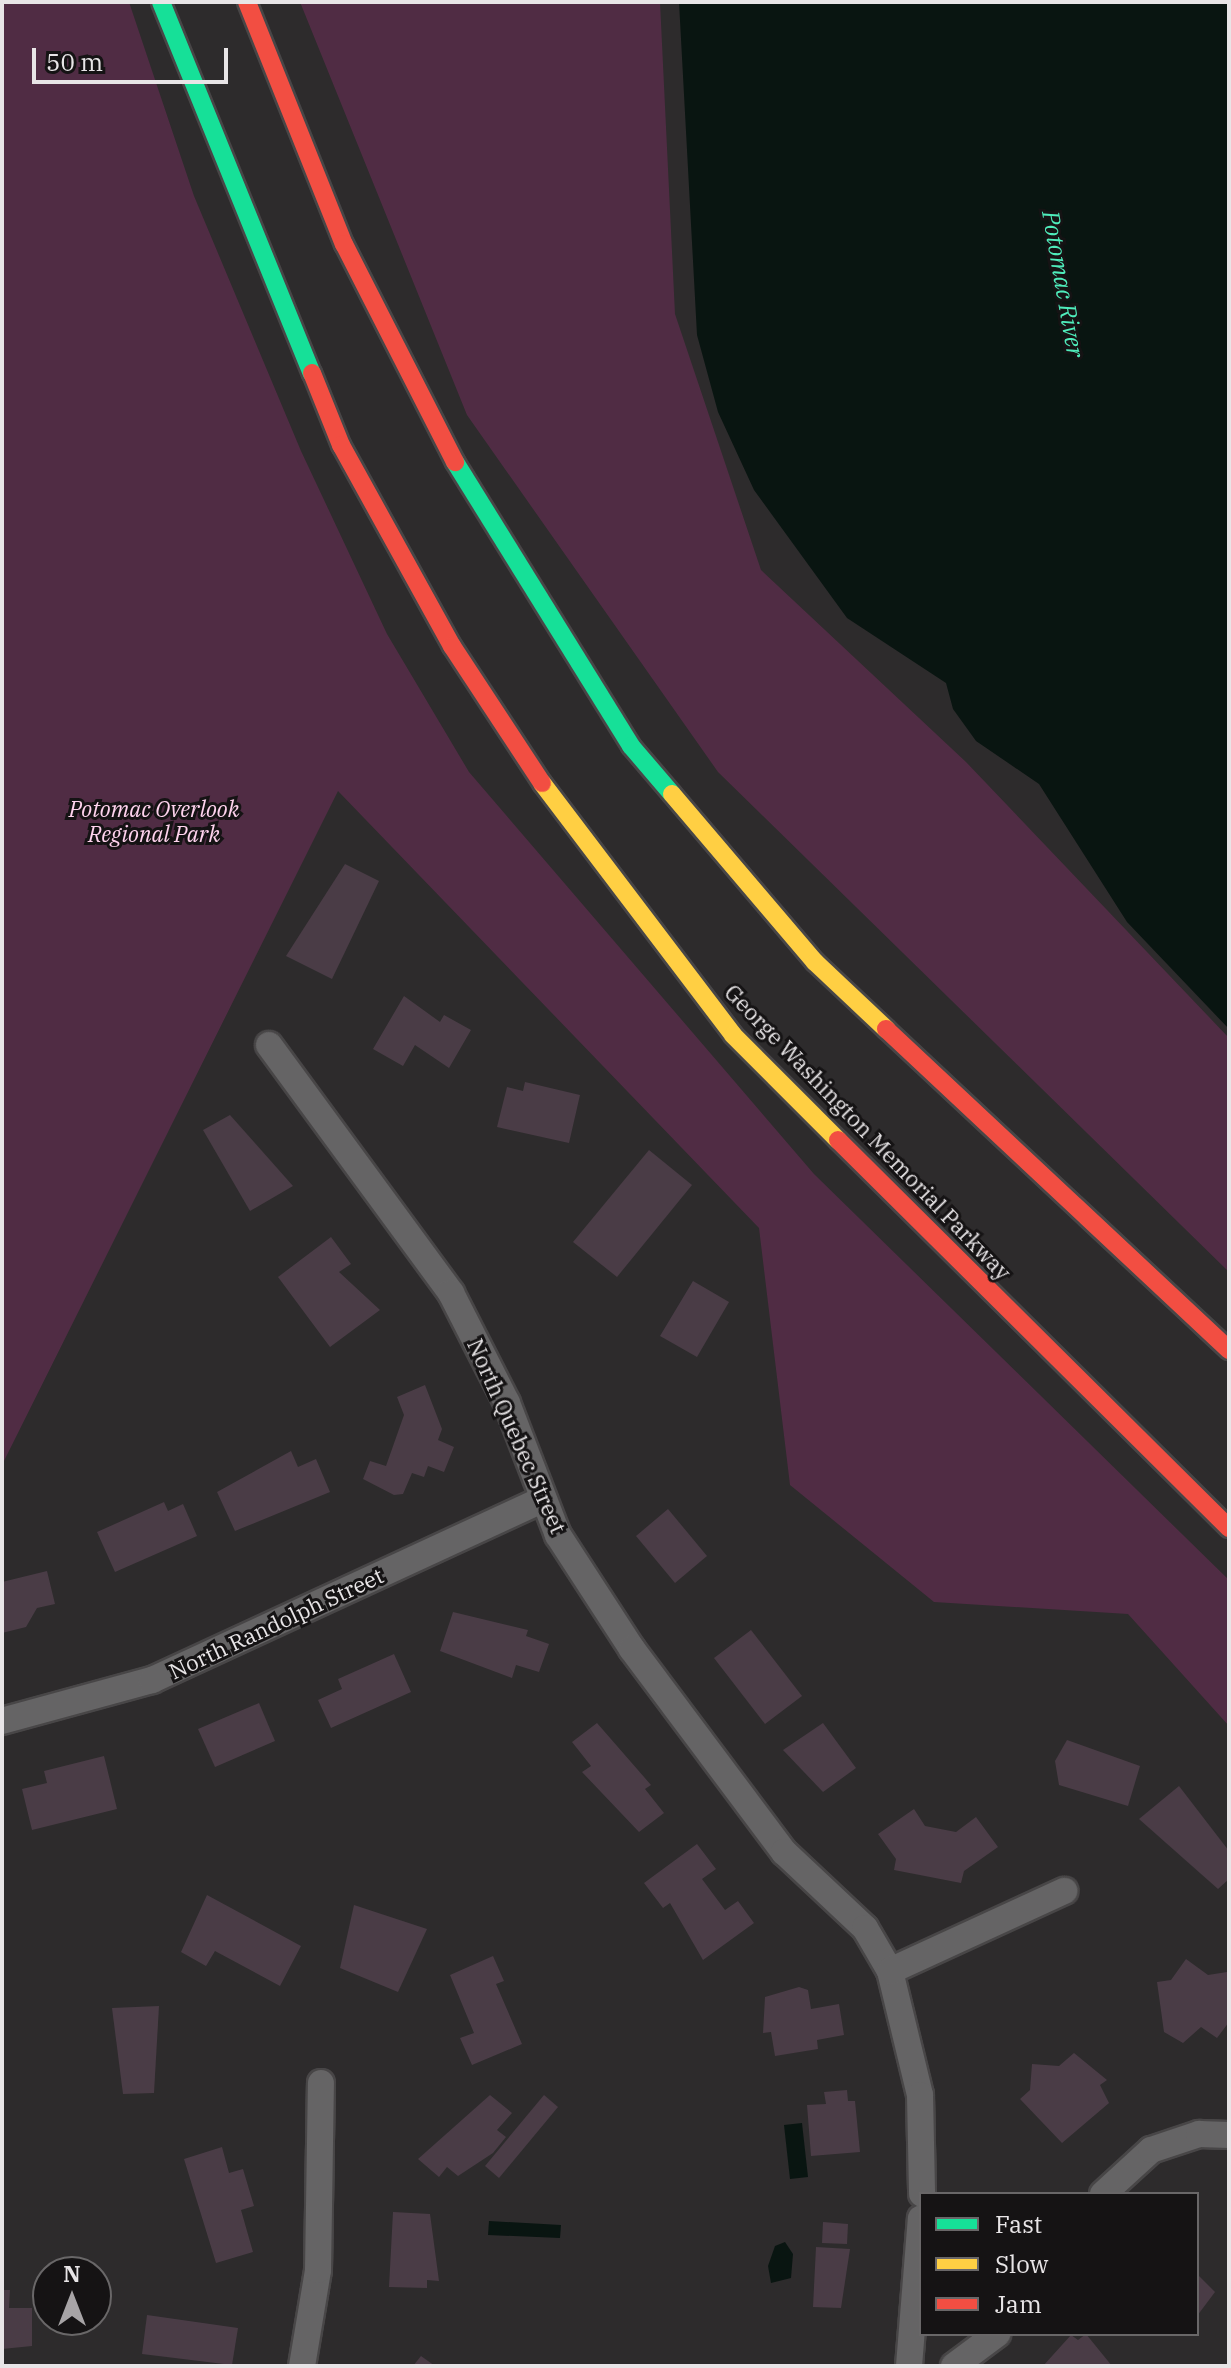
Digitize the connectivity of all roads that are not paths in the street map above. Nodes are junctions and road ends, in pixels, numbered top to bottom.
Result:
1 (161, 2) edge
2 (247, 2) edge
3 (269, 1045) dead end
4 (1229, 1350) edge
5 (541, 1500) junction
6 (1229, 1528) edge
7 (2, 1721) edge
8 (1064, 1891) dead end
9 (890, 1971) junction
10 (321, 2083) dead end
11 (1229, 2135) edge
12 (922, 2192) edge
13 (1105, 2192) edge
14 (919, 2261) edge
15 (916, 2326) edge
16 (994, 2336) edge
17 (302, 2366) edge
18 (909, 2366) edge
19 (954, 2366) edge

1 - 6 highway, George Washington Memorial Parkway
2 - 4 highway
3 - 5 street, North Quebec Street
5 - 7 street, North Randolph Street
5 - 9 street, North Quebec Street
8 - 9 street
9 - 12 street, North Quebec Street
10 - 17 street
11 - 13 street
14 - 15 street
15 - 18 street
16 - 19 street

